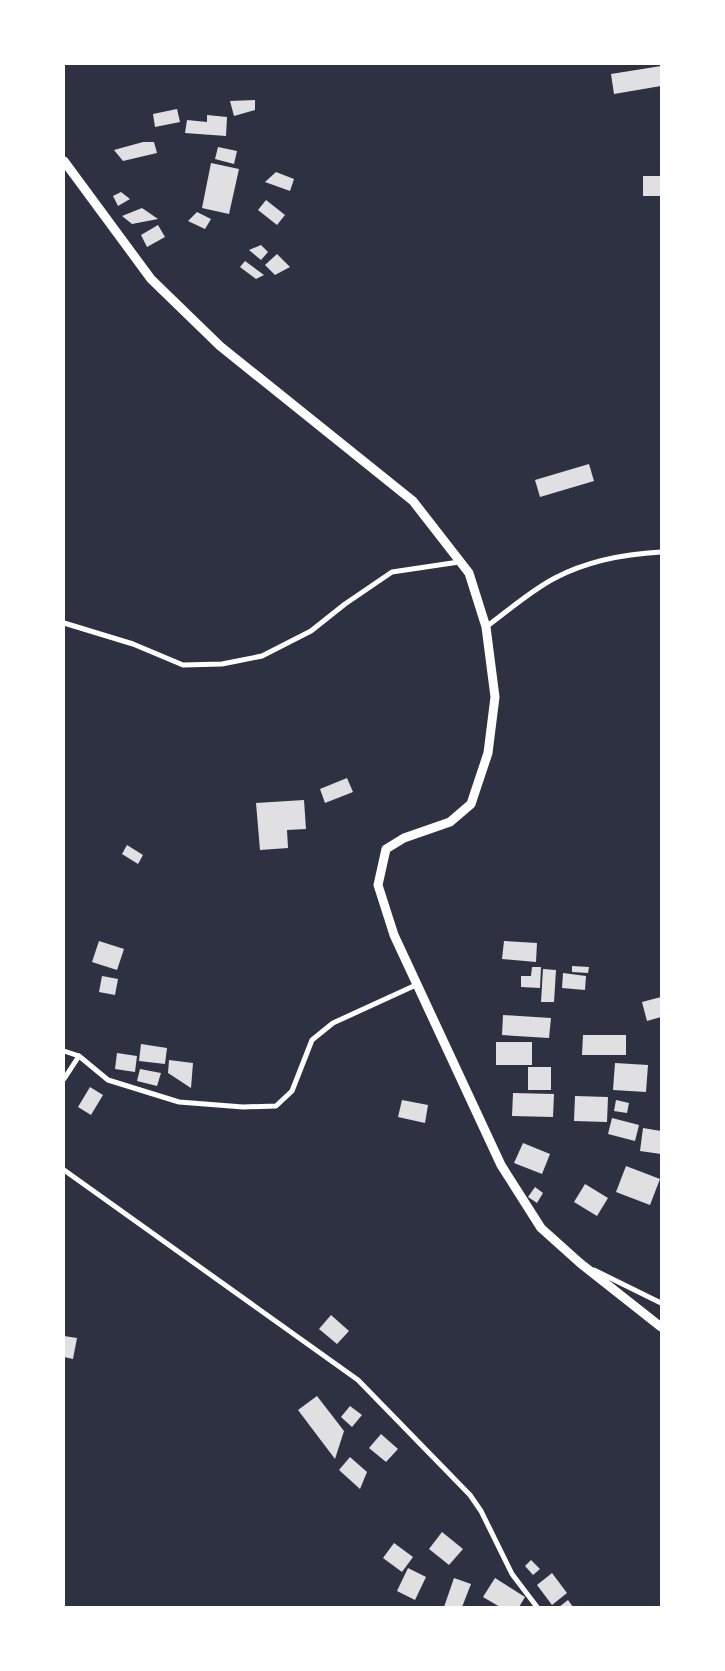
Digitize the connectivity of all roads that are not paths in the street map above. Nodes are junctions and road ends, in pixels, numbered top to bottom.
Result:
1 (64, 161) edge
2 (661, 552) edge
3 (460, 562) junction
4 (64, 622) edge
5 (486, 627) junction
6 (416, 985) junction
7 (64, 1051) edge
8 (79, 1056) junction
9 (64, 1078) edge
10 (64, 1170) edge
11 (580, 1263) junction
12 (661, 1303) edge
13 (661, 1327) edge
14 (537, 1607) edge

1 - 3 street
2 - 5 street
3 - 4 street
3 - 5 street
5 - 6 street
6 - 8 street
6 - 11 street
7 - 8 street
8 - 9 street
10 - 14 street
11 - 12 street
11 - 13 street

